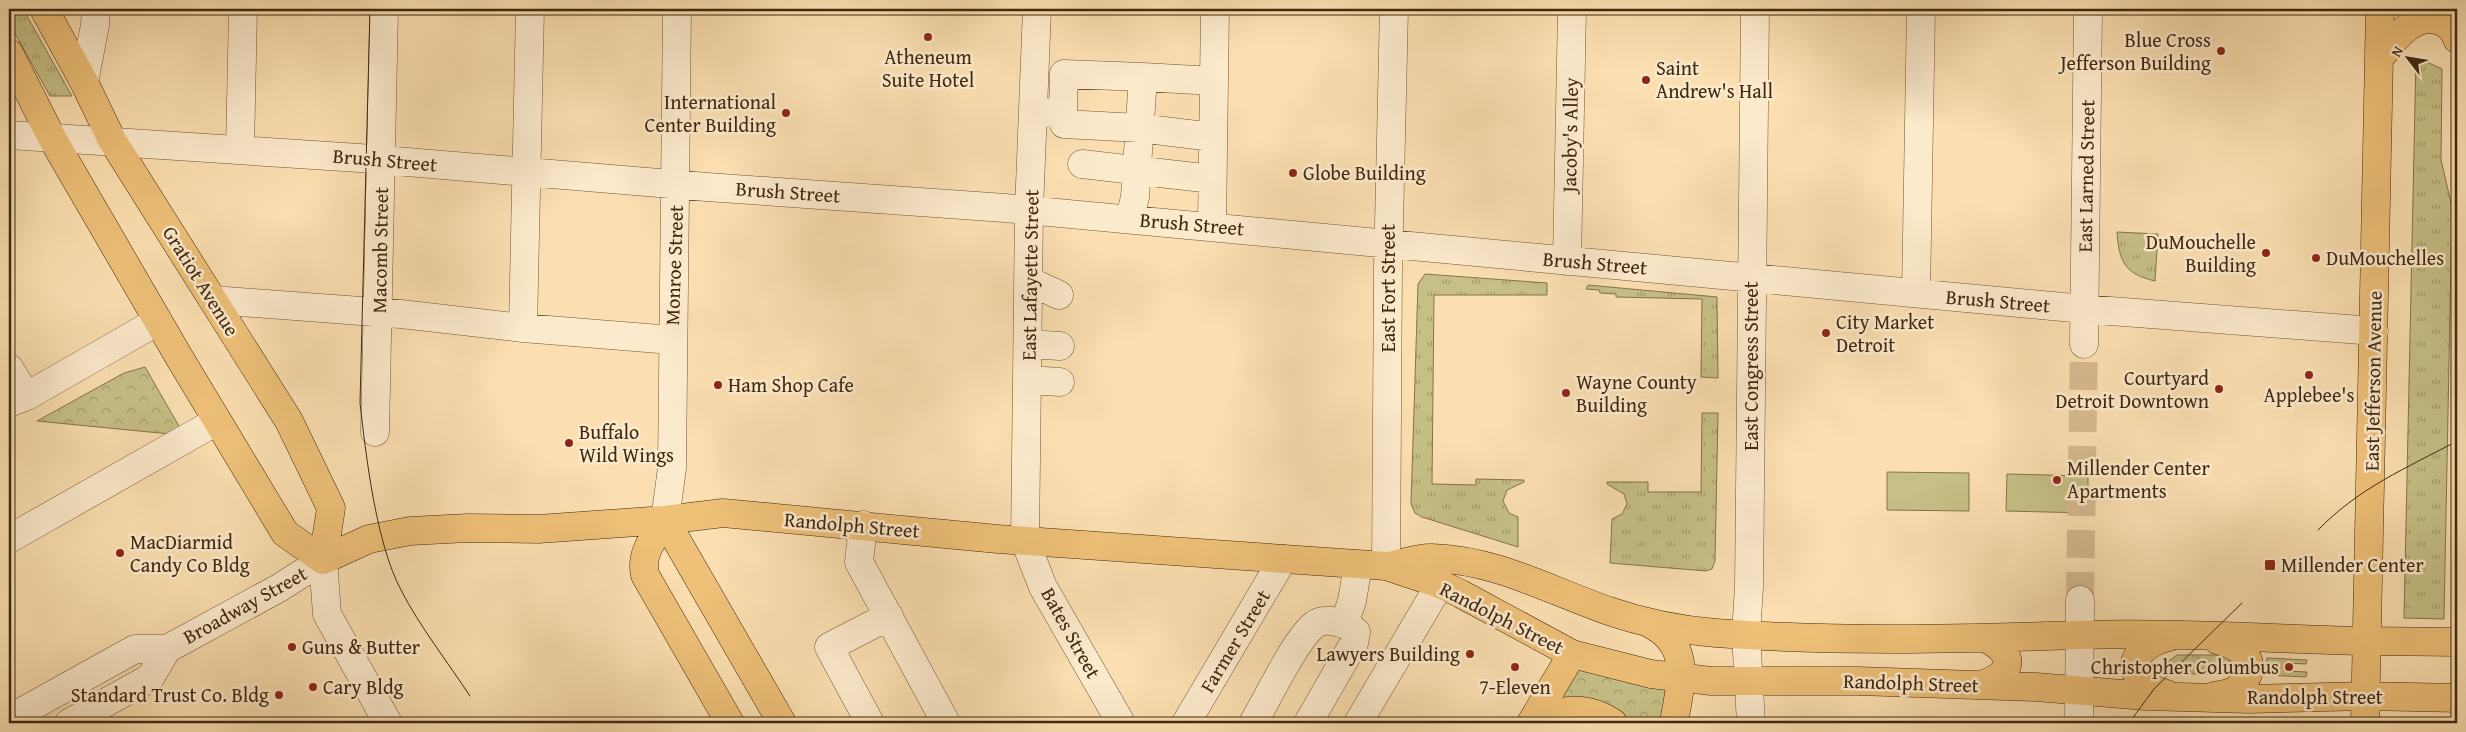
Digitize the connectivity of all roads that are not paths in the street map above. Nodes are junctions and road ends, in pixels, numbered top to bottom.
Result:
1 (44, 9) edge
2 (96, 9) edge
3 (242, 9) edge
4 (384, 9) edge
5 (530, 9) edge
6 (677, 9) edge
7 (1037, 9) edge
8 (1215, 9) edge
9 (1394, 9) edge
10 (1572, 9) edge
11 (1755, 9) edge
12 (1921, 9) edge
13 (2088, 9) edge
14 (2380, 9) edge
15 (2457, 39) edge
16 (9, 53) edge
17 (2379, 59) junction
18 (1143, 77) junction
19 (1214, 81) junction
20 (84, 82) junction
21 (1063, 112) junction
22 (1034, 114) junction
23 (1139, 128) junction
24 (9, 135) edge
25 (1213, 137) junction
26 (52, 138) junction
27 (112, 140) junction
28 (240, 149) junction
29 (381, 159) junction
30 (1082, 164) dead end
31 (1137, 170) junction
32 (528, 173) junction
33 (1212, 179) junction
34 (676, 184) junction
35 (1029, 210) junction
36 (1130, 218) junction
37 (1212, 226) junction
38 (1388, 244) junction
39 (1567, 261) junction
40 (1751, 278) junction
41 (1029, 282) junction
42 (1916, 293) junction
43 (1059, 295) dead end
44 (213, 300) junction
45 (2084, 309) junction
46 (379, 313) junction
47 (158, 321) junction
48 (523, 328) junction
49 (2374, 331) junction
50 (672, 340) junction
51 (1028, 344) junction
52 (2084, 344) tunnel mouth
53 (1060, 346) dead end
54 (9, 368) edge
55 (1028, 380) junction
56 (1060, 382) dead end
57 (18, 400) edge
58 (217, 420) junction
59 (375, 432) dead end
60 (666, 520) junction
61 (862, 525) junction
62 (9, 538) edge
63 (1025, 541) junction
64 (1283, 559) junction
65 (323, 560) junction
66 (1358, 565) junction
67 (1386, 566) junction
68 (1440, 584) junction
69 (2080, 600) tunnel mouth
70 (889, 616) junction
71 (1344, 624) junction
72 (1652, 625) junction
73 (1746, 634) junction
74 (2080, 635) junction
75 (2173, 636) junction
76 (2208, 637) junction
77 (1985, 638) junction
78 (2368, 642) junction
79 (2457, 642) edge
80 (167, 649) junction
81 (1572, 654) junction
82 (1682, 678) junction
83 (1749, 680) junction
84 (1980, 685) junction
85 (2079, 690) junction
86 (2171, 696) junction
87 (2366, 696) junction
88 (2208, 697) junction
89 (2457, 698) edge
90 (9, 719) edge
91 (69, 723) edge
92 (388, 723) edge
93 (730, 723) edge
94 (782, 723) edge
95 (870, 723) edge
96 (946, 723) edge
97 (1121, 723) edge
98 (1186, 723) edge
99 (1253, 723) edge
100 (1308, 723) edge
101 (1358, 723) edge
102 (1531, 723) edge
103 (1539, 723) edge
104 (1613, 723) edge
105 (1674, 723) edge
106 (1751, 723) edge
107 (2079, 723) edge
108 (2365, 723) edge

1 - 20 main road, Gratiot Avenue
2 - 20 street
3 - 28 street
4 - 29 street, Macomb Street
5 - 32 street
6 - 34 street, Monroe Street
7 - 22 street, East Lafayette Street
8 - 19 street
9 - 38 street, East Fort Street
10 - 39 street, Jacoby's Alley
11 - 40 street, East Congress Street
12 - 42 street
13 - 45 street, East Larned Street
14 - 17 main road, East Jefferson Avenue
15 - 17 main road
16 - 26 main road
17 - 49 main road, East Jefferson Avenue
18 - 19 street
18 - 21 street
18 - 23 street
19 - 25 street
20 - 27 main road, Gratiot Avenue
21 - 22 street
21 - 23 street
22 - 35 street, East Lafayette Street
23 - 25 street
23 - 31 street
24 - 26 street, Brush Street
25 - 33 street
26 - 27 street, Brush Street
26 - 47 main road
27 - 28 street, Brush Street
27 - 44 main road, Gratiot Avenue
28 - 29 street, Brush Street
29 - 32 street, Brush Street
29 - 46 street, Macomb Street
30 - 31 street
31 - 33 street
31 - 36 street
32 - 34 street, Brush Street
32 - 48 street
33 - 37 street
34 - 35 street, Brush Street
34 - 50 street, Monroe Street
35 - 36 street, Brush Street
35 - 41 street, East Lafayette Street
36 - 37 street, Brush Street
37 - 38 street, Brush Street
38 - 39 street, Brush Street
38 - 67 street, East Fort Street
39 - 40 street, Brush Street
40 - 42 street, Brush Street
40 - 73 street, East Congress Street
41 - 43 street
41 - 51 street, East Lafayette Street
42 - 45 street, Brush Street
44 - 46 street
44 - 65 main road, Gratiot Avenue
45 - 49 street, Brush Street
45 - 52 street, East Larned Street
46 - 48 street
46 - 59 street, Macomb Street
47 - 57 street
47 - 58 main road
48 - 50 street
49 - 78 main road, East Jefferson Avenue
50 - 60 street, Monroe Street
51 - 53 street
51 - 55 street, East Lafayette Street
54 - 57 street
55 - 56 street
55 - 63 street, East Lafayette Street
58 - 62 street
58 - 65 main road
60 - 61 main road, Randolph Street
60 - 65 main road, Randolph Street
60 - 93 main road, Monroe Street
60 - 94 main road
61 - 63 main road, Randolph Street
61 - 70 street
63 - 64 main road, Randolph Street
63 - 97 street, Bates Street
64 - 66 main road, Randolph Street
64 - 98 street, Farmer Street
65 - 80 street, Broadway Street
65 - 92 street, Gratiot Avenue
66 - 67 main road, Randolph Street
66 - 71 street
67 - 68 main road, Randolph Street
67 - 72 main road, Randolph Street
68 - 81 main road, Randolph Street
68 - 101 street
69 - 74 street
70 - 95 street
70 - 96 street
71 - 99 street
71 - 100 street
72 - 73 main road, Randolph Street
72 - 82 main road
73 - 77 main road, Randolph Street
73 - 83 street, East Congress Street
74 - 75 main road, Randolph Street
74 - 77 main road, Randolph Street
74 - 85 street
75 - 76 main road, Randolph Street
75 - 86 main road
76 - 78 main road, Randolph Street
76 - 88 main road
77 - 84 main road
78 - 79 main road, Randolph Street
78 - 87 main road, East Jefferson Avenue
80 - 90 street, Broadway Street
80 - 91 street, Broadway Street
81 - 82 main road, Randolph Street
81 - 102 main road
82 - 83 main road, Randolph Street
82 - 105 main road
83 - 84 main road, Randolph Street
83 - 106 street, East Congress Street
84 - 85 main road, Randolph Street
85 - 86 main road, Randolph Street
85 - 107 street
86 - 88 main road, Randolph Street
87 - 88 main road, Randolph Street
87 - 89 main road, Randolph Street
87 - 108 main road, East Jefferson Avenue
103 - 104 main road

